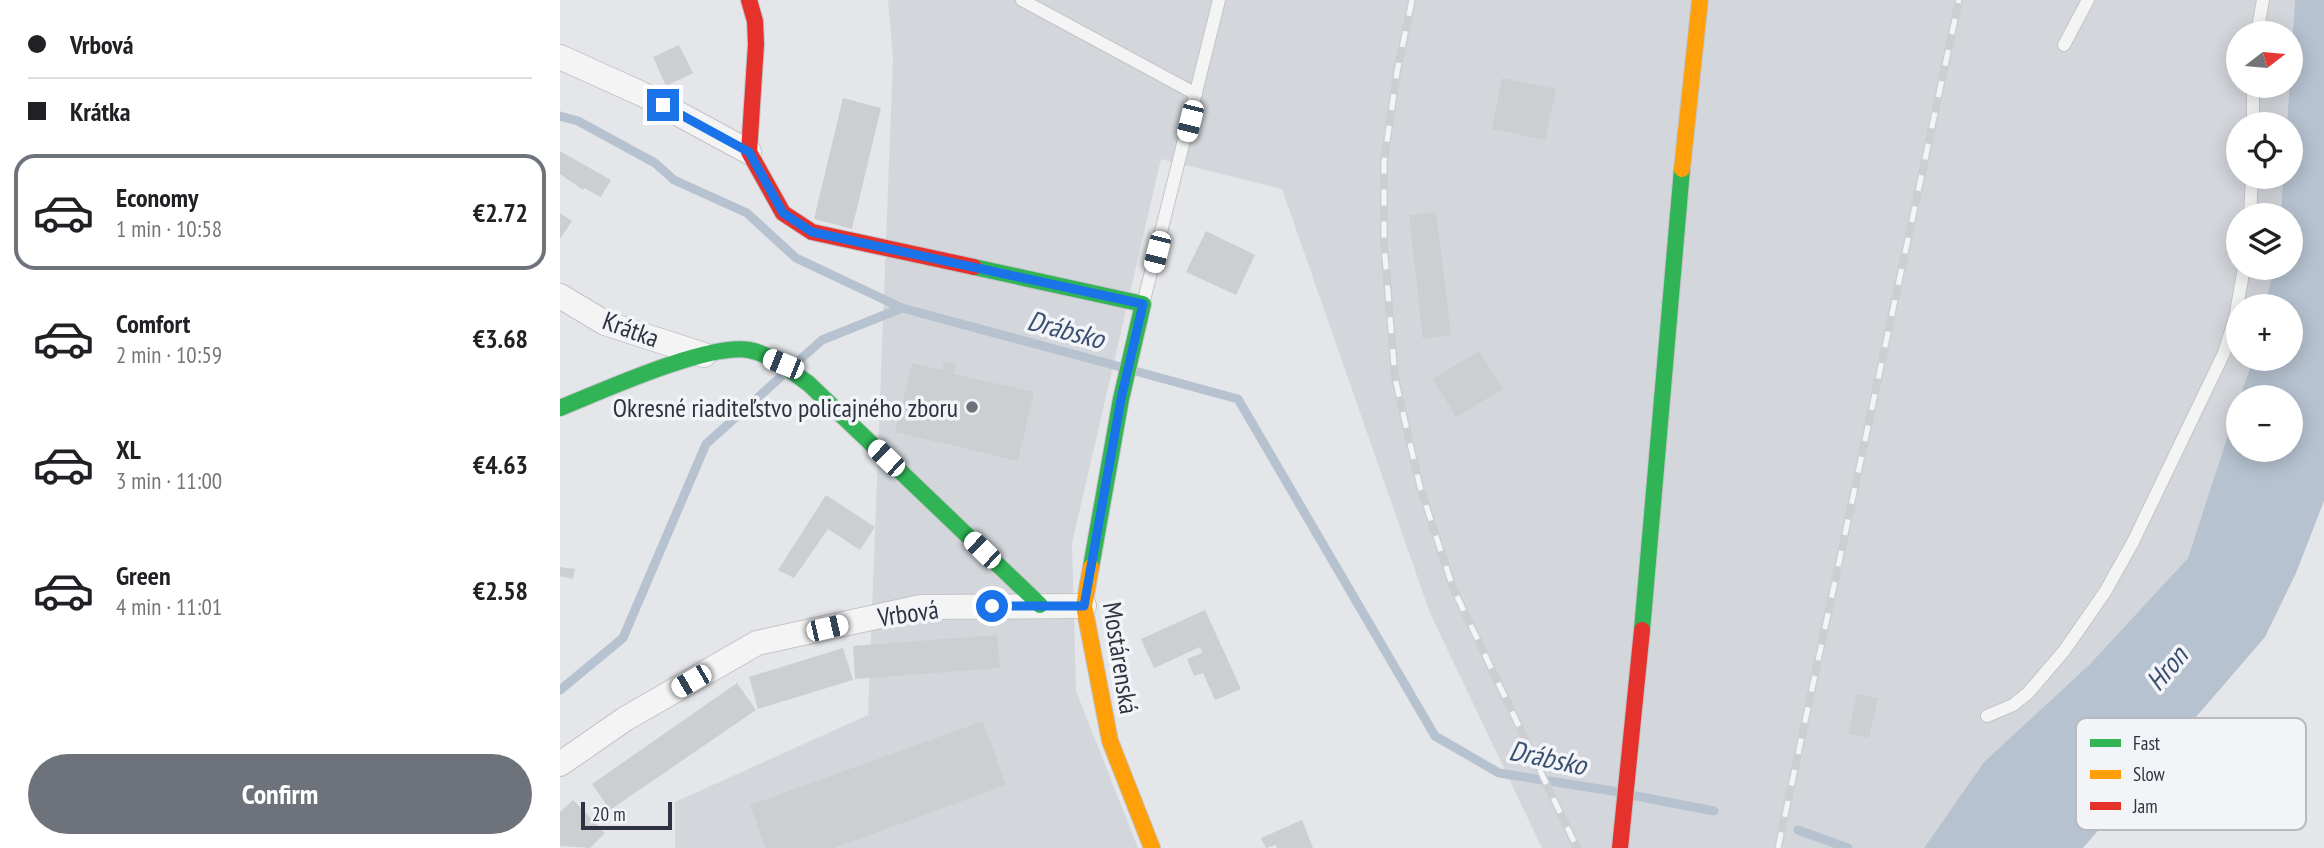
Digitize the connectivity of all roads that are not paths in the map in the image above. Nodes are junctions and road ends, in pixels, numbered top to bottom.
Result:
1 (749, 0) edge
2 (1022, 0) edge
3 (1219, 0) edge
4 (1700, 0) edge
5 (2088, 0) edge
6 (2263, 0) edge
7 (2259, 21) edge
8 (2064, 45) dead end
9 (560, 57) edge
10 (1196, 94) junction
11 (749, 152) junction
12 (2242, 280) edge
13 (560, 296) edge
14 (1143, 304) junction
15 (704, 355) junction
16 (560, 408) edge
17 (1040, 606) junction
18 (1084, 606) junction
19 (1987, 716) dead end
20 (560, 764) edge
21 (1152, 848) edge
22 (1620, 848) edge

1 - 11 street
2 - 10 lane
3 - 10 lane
4 - 22 street
5 - 8 lane
6 - 7 lane
9 - 11 street
10 - 14 lane
11 - 14 street
12 - 19 lane
13 - 15 street, Krátka
14 - 18 street, Mostárenská
15 - 16 street
15 - 17 street
17 - 18 street, Vrbová
17 - 20 street, Vrbová
18 - 21 street, Mostárenská

